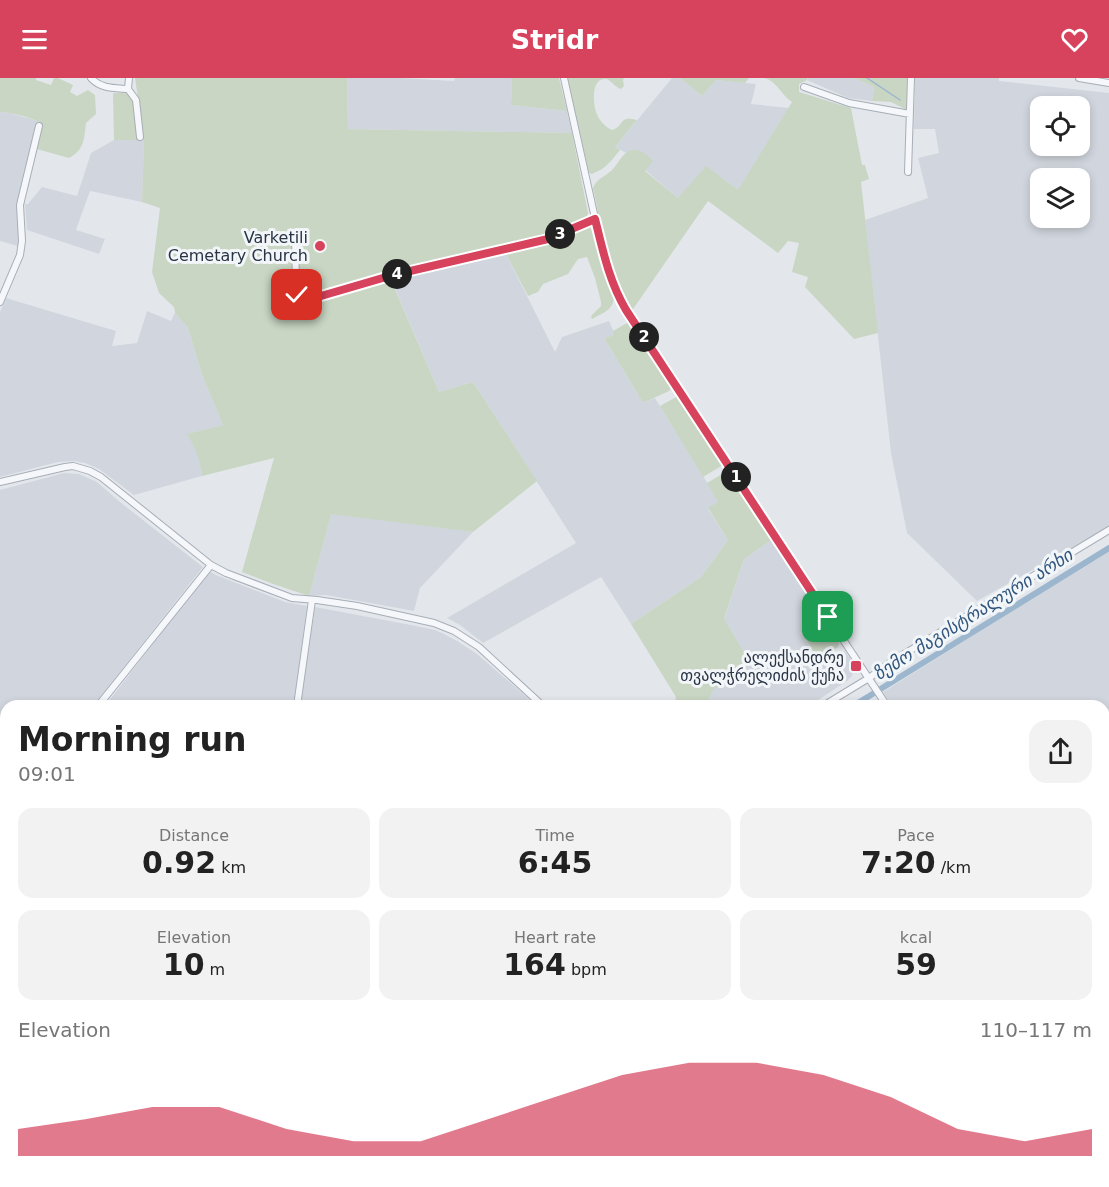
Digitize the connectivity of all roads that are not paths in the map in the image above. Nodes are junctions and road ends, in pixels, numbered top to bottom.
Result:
1 (91, 78) edge
2 (129, 78) edge
3 (564, 78) edge
4 (911, 78) edge
5 (1079, 78) edge
6 (1109, 83) edge
7 (804, 87) dead end
8 (128, 89) junction
9 (910, 114) junction
10 (39, 126) dead end
11 (140, 137) dead end
12 (909, 172) dead end
13 (595, 219) junction
14 (295, 234) dead end
15 (0, 302) edge
16 (0, 482) edge
17 (1109, 530) edge
18 (211, 565) junction
19 (312, 600) junction
20 (871, 681) junction
21 (103, 700) edge
22 (298, 700) edge
23 (536, 700) edge
24 (835, 700) edge
25 (883, 700) edge

1 - 8 street
2 - 8 street
3 - 13 street
4 - 9 street
5 - 6 street
7 - 9 street
8 - 11 street
9 - 12 street
10 - 15 street
13 - 14 street
13 - 20 street
16 - 18 street
17 - 20 street
18 - 19 street
18 - 21 street
19 - 22 street
19 - 23 street
20 - 24 street
20 - 25 street

